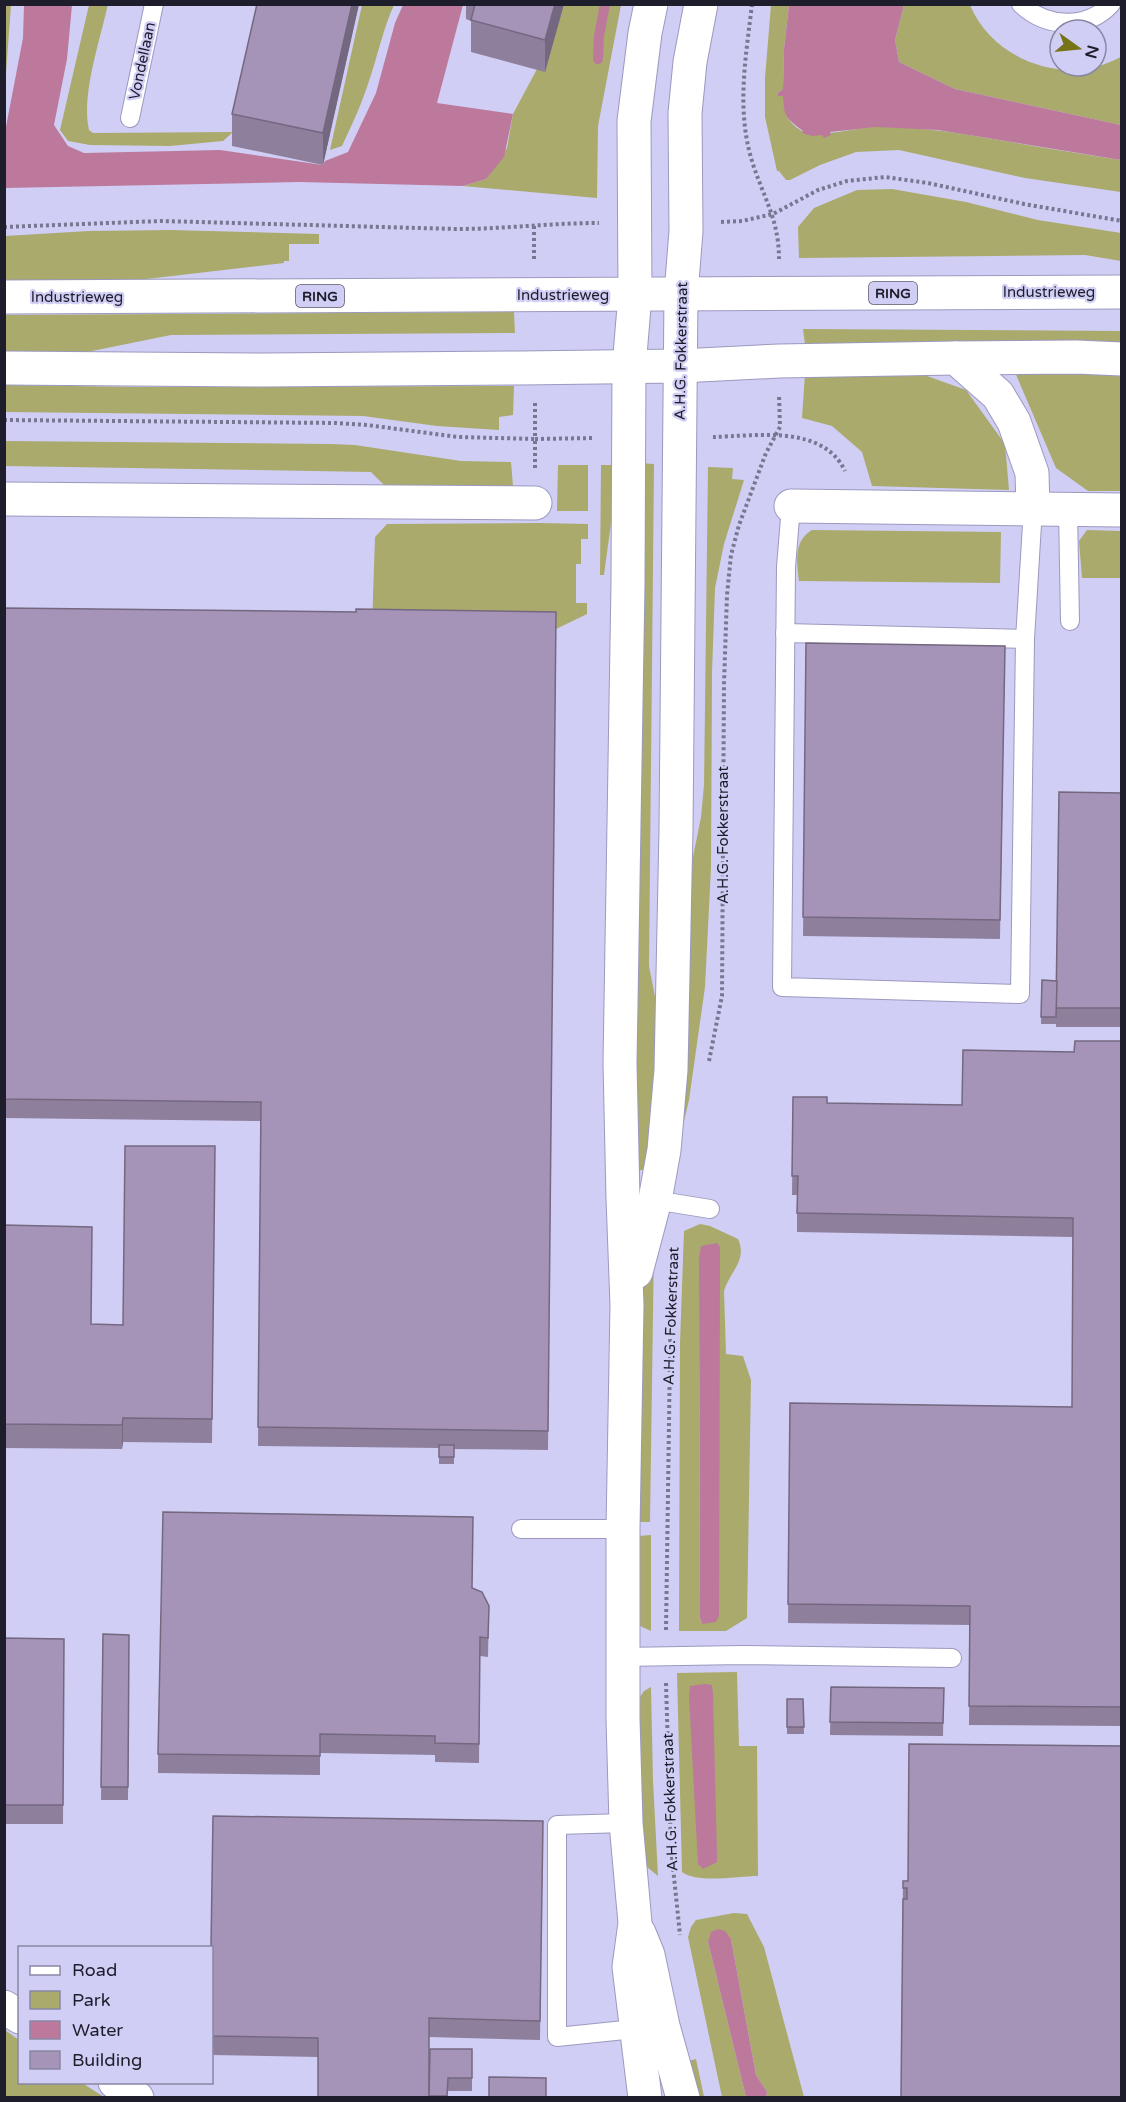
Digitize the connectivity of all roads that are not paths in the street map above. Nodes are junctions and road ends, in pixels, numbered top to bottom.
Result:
1 (154, 4) edge
2 (651, 4) edge
3 (700, 4) edge
4 (1021, 4) edge
5 (1111, 4) edge
6 (129, 118) dead end
7 (1122, 292) edge
8 (681, 294) junction
9 (635, 295) junction
10 (4, 297) edge
11 (956, 358) junction
12 (1122, 359) edge
13 (680, 366) junction
14 (629, 367) junction
15 (4, 368) edge
16 (4, 499) edge
17 (535, 503) dead end
18 (791, 506) joint
19 (1033, 508) junction
20 (1068, 509) junction
21 (1122, 510) edge
22 (1070, 621) dead end
23 (785, 633) junction
24 (1025, 639) junction
25 (623, 1198) junction
26 (655, 1200) junction
27 (710, 1209) dead end
28 (627, 1305) junction
29 (521, 1529) dead end
30 (623, 1529) junction
31 (622, 1657) junction
32 (952, 1658) dead end
33 (626, 1823) junction
34 (4, 2007) edge
35 (18, 2016) edge
36 (650, 2027) junction
37 (118, 2084) edge
38 (137, 2097) edge
39 (645, 2097) edge
40 (683, 2097) edge

1 - 6 lane, Vondellaan
2 - 9 street, A.H.G. Fokkerstraat
3 - 8 street, A.H.G. Fokkerstraat
4 - 5 lane
7 - 8 street, Industrieweg / RING
8 - 9 street, Industrieweg / RING
8 - 13 street, A.H.G. Fokkerstraat
9 - 10 street, Industrieweg / RING
9 - 14 street, A.H.G. Fokkerstraat
11 - 12 street
11 - 13 street
11 - 19 street
13 - 14 street
13 - 26 street, A.H.G. Fokkerstraat
14 - 15 street
14 - 25 street, A.H.G. Fokkerstraat
16 - 17 street
18 - 19 street
18 - 23 lane
19 - 20 street
19 - 24 lane
20 - 21 street
20 - 22 lane
23 - 24 lane
23 - 24 lane
25 - 26 lane
25 - 28 street, A.H.G. Fokkerstraat
26 - 27 lane
26 - 28 street, A.H.G. Fokkerstraat
28 - 30 street, A.H.G. Fokkerstraat
29 - 30 lane
30 - 31 street, A.H.G. Fokkerstraat
31 - 32 lane
31 - 33 street, A.H.G. Fokkerstraat
33 - 36 street, A.H.G. Fokkerstraat
33 - 36 lane
34 - 35 street
36 - 39 street, A.H.G. Fokkerstraat
36 - 40 street, A.H.G. Fokkerstraat
37 - 38 street

